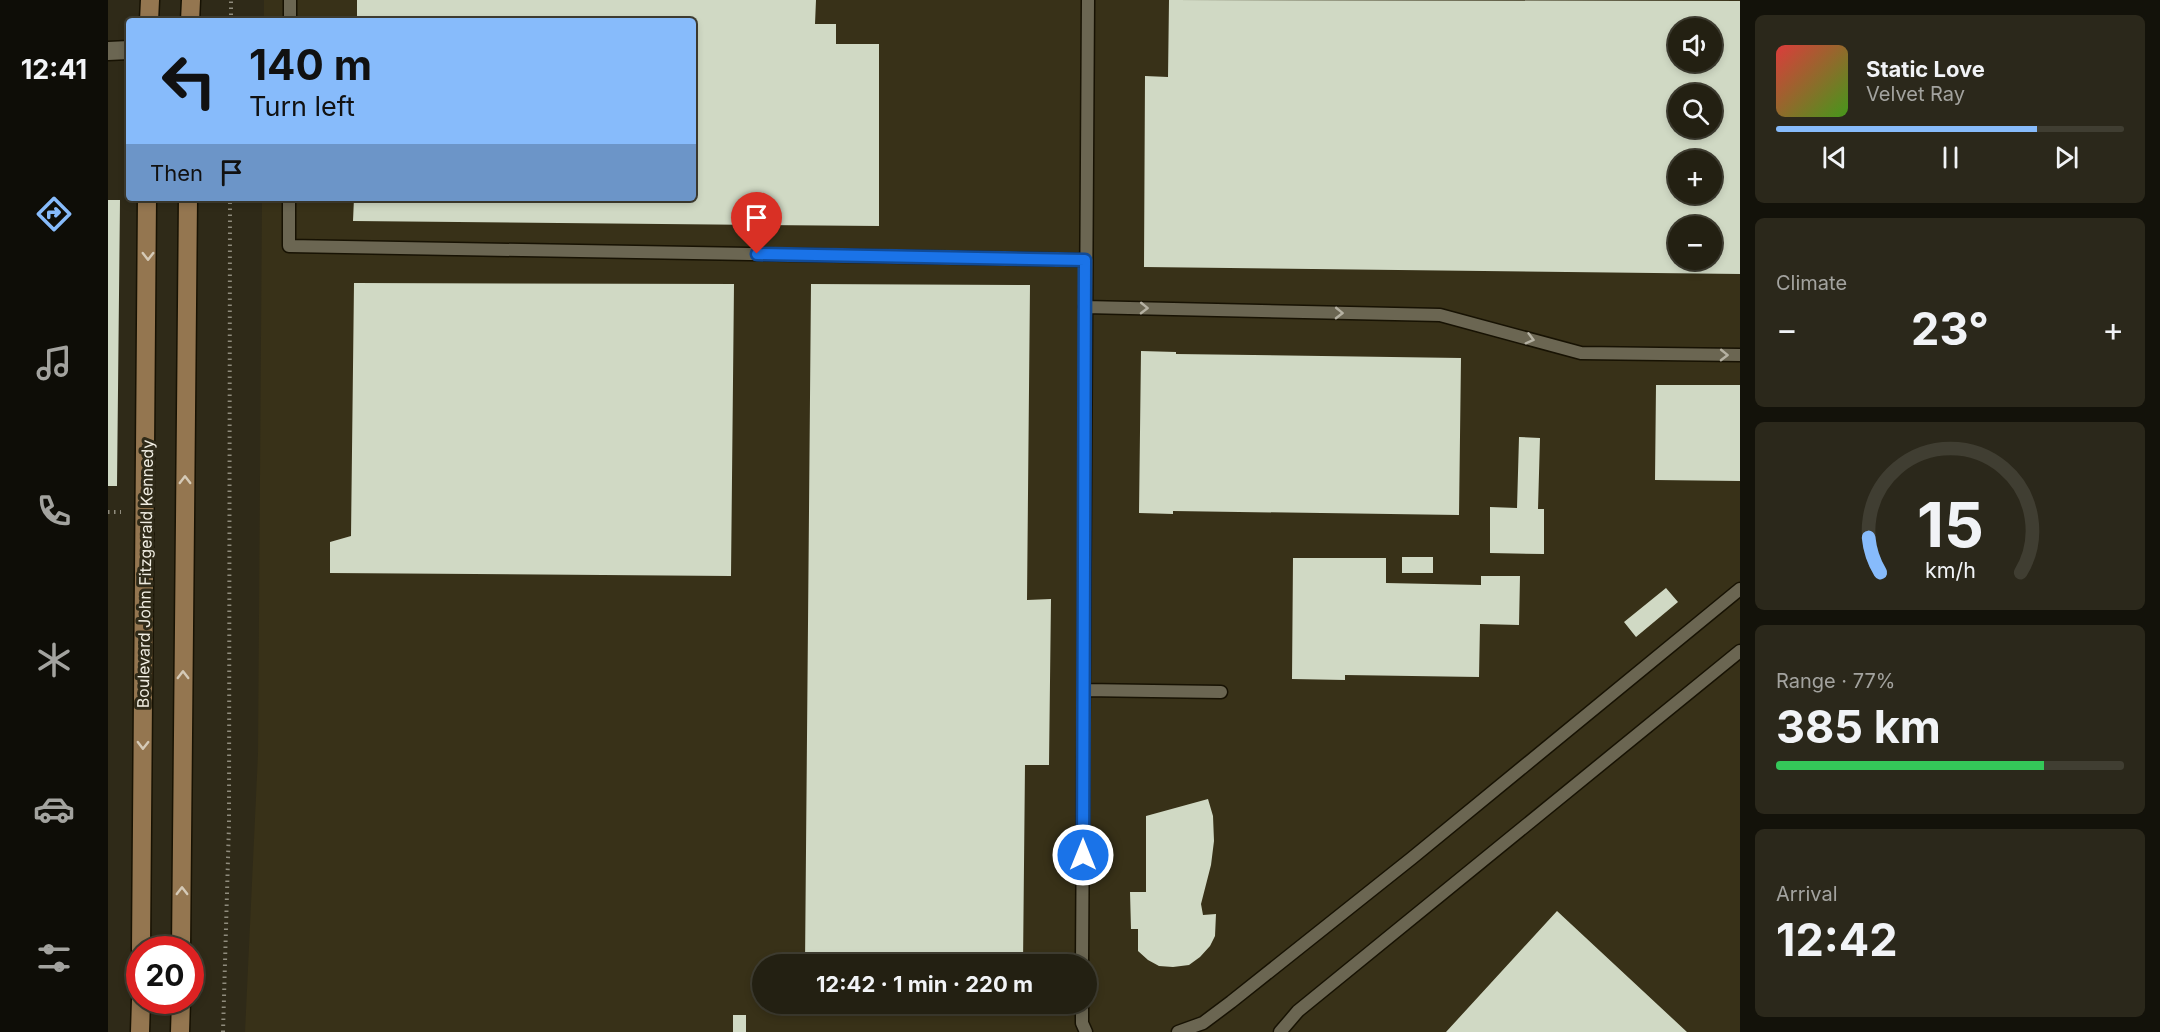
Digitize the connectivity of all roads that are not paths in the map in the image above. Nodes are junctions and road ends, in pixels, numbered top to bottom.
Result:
1 (150, 0) edge
2 (191, 0) edge
3 (290, 0) edge
4 (1088, 0) edge
5 (149, 18) edge
6 (190, 18) edge
7 (290, 18) edge
8 (126, 50) edge
9 (108, 51) edge
10 (147, 201) edge
11 (188, 201) edge
12 (289, 201) edge
13 (1085, 260) junction
14 (1085, 307) junction
15 (1740, 355) edge
16 (1740, 589) edge
17 (1740, 651) edge
18 (1084, 690) junction
19 (1221, 692) dead end
20 (141, 936) edge
21 (181, 936) edge
22 (1082, 954) edge
23 (141, 1014) edge
24 (181, 1014) edge
25 (1082, 1014) edge
26 (1200, 1027) edge
27 (140, 1032) edge
28 (180, 1032) edge
29 (1086, 1032) edge
30 (1178, 1032) edge
31 (1280, 1032) edge

1 - 5 main road
2 - 6 main road
3 - 7 lane
4 - 13 lane
8 - 9 street
10 -> 20 main road, Boulevard John Fitzgerald Kennedy
21 -> 11 main road
12 - 13 lane
13 - 14 lane
14 -> 15 lane
14 - 18 lane
16 - 26 lane
17 - 31 lane
18 - 19 lane
18 - 22 lane
23 - 27 main road
24 - 28 main road
25 - 29 lane
26 - 30 lane

